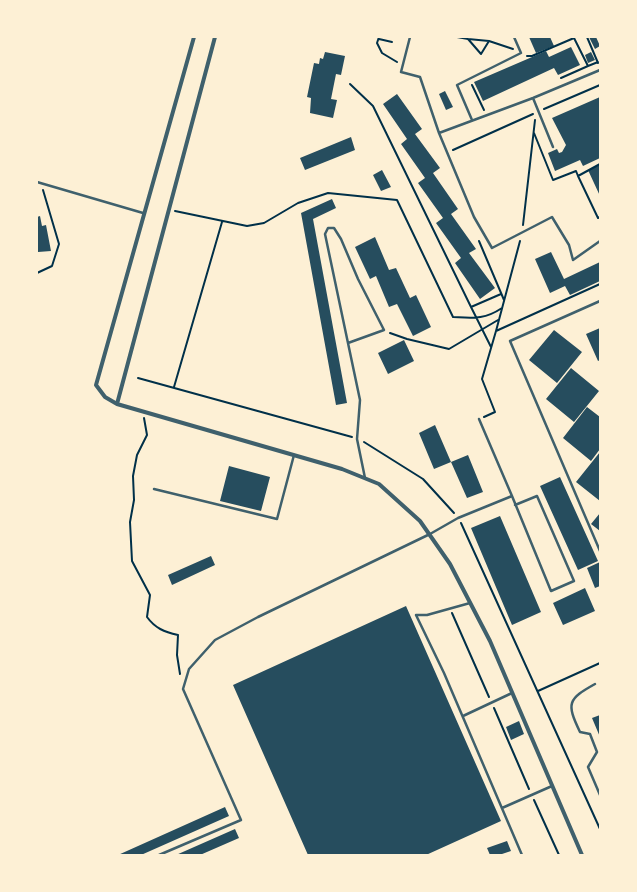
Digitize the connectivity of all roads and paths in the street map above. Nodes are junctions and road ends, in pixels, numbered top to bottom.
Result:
1 (194, 37) edge
2 (215, 37) edge
3 (410, 37) edge
4 (457, 37) edge
5 (514, 37) edge
6 (587, 37) edge
7 (379, 38) edge
8 (576, 38) edge
9 (468, 39) junction
10 (489, 41) junction
11 (392, 42) dead end
12 (521, 53) junction
13 (598, 62) junction
14 (403, 65) junction
15 (588, 66) junction
16 (600, 66) edge
17 (600, 70) edge
18 (469, 78) junction
19 (556, 81) dead end
20 (350, 84) dead end
21 (600, 85) edge
22 (533, 98) junction
23 (539, 112) junction
24 (486, 114) junction
25 (472, 120) junction
26 (534, 132) junction
27 (439, 133) junction
28 (553, 147) dead end
29 (447, 153) junction
30 (600, 164) edge
31 (578, 176) junction
32 (39, 182) edge
33 (169, 210) junction
34 (144, 213) junction
35 (600, 218) edge
36 (222, 222) junction
37 (522, 233) junction
38 (600, 241) edge
39 (37, 273) edge
40 (501, 294) dead end
41 (600, 301) edge
42 (471, 307) junction
43 (502, 308) junction
44 (476, 318) junction
45 (498, 320) junction
46 (482, 329) junction
47 (384, 330) junction
48 (496, 331) dead end
49 (348, 343) junction
50 (491, 347) dead end
51 (138, 378) dead end
52 (174, 387) junction
53 (117, 404) junction
54 (144, 411) junction
55 (479, 419) dead end
56 (357, 439) junction
57 (294, 454) junction
58 (365, 478) junction
59 (154, 489) dead end
60 (512, 496) junction
61 (515, 506) junction
62 (458, 518) junction
63 (430, 534) junction
64 (600, 552) edge
65 (470, 603) junction
66 (450, 609) junction
67 (600, 663) edge
68 (595, 684) dead end
69 (183, 689) junction
70 (538, 691) junction
71 (512, 693) junction
72 (492, 703) junction
73 (463, 716) junction
74 (552, 786) junction
75 (532, 795) junction
76 (600, 795) edge
77 (502, 808) junction
78 (600, 829) edge
79 (159, 855) edge
80 (522, 855) edge
81 (559, 855) edge
82 (582, 855) edge

1 - 34 street
2 - 33 street
3 - 14 lane
4 - 9 path
5 - 12 lane
6 - 13 path
7 - 11 path
7 - 14 path
8 - 12 path
8 - 15 path
9 - 10 path
9 - 10 path
10 - 12 path
12 - 18 lane
13 - 15 path
13 - 16 path
14 - 27 lane
15 - 19 path
17 - 22 lane
18 - 24 path
18 - 25 lane
20 - 42 path
21 - 23 path
22 - 23 lane
22 - 24 lane
23 - 28 lane
24 - 25 lane
25 - 27 lane
26 - 29 path
26 - 31 path
26 - 37 path
27 - 29 lane
29 - 37 lane
30 - 31 path
31 - 35 path
32 - 34 lane
32 - 39 path
33 - 36 path
33 - 53 street
34 - 53 street
36 - 44 path
36 - 52 path
37 - 38 lane
37 - 43 path
40 - 42 path
41 - 64 lane
42 - 44 path
43 - 44 path
43 - 45 path
44 - 46 path
45 - 46 path
45 - 48 path
46 - 47 path
46 - 50 path
47 - 49 lane
47 - 49 lane
49 - 56 lane
51 - 52 path
52 - 56 path
53 - 54 street
54 - 57 street
54 - 69 path
55 - 60 lane
56 - 58 lane
56 - 62 path
57 - 58 street
57 - 59 lane
58 - 63 street
60 - 61 lane
60 - 62 lane
61 - 61 lane
62 - 63 lane
62 - 70 path
63 - 65 street
63 - 69 lane
65 - 66 lane
65 - 71 street
66 - 72 path
66 - 73 lane
67 - 70 path
68 - 76 lane
69 - 79 lane
70 - 78 path
71 - 72 lane
71 - 74 street
72 - 73 lane
72 - 75 path
73 - 77 lane
74 - 75 lane
74 - 82 street
75 - 77 lane
75 - 81 path
77 - 80 lane

